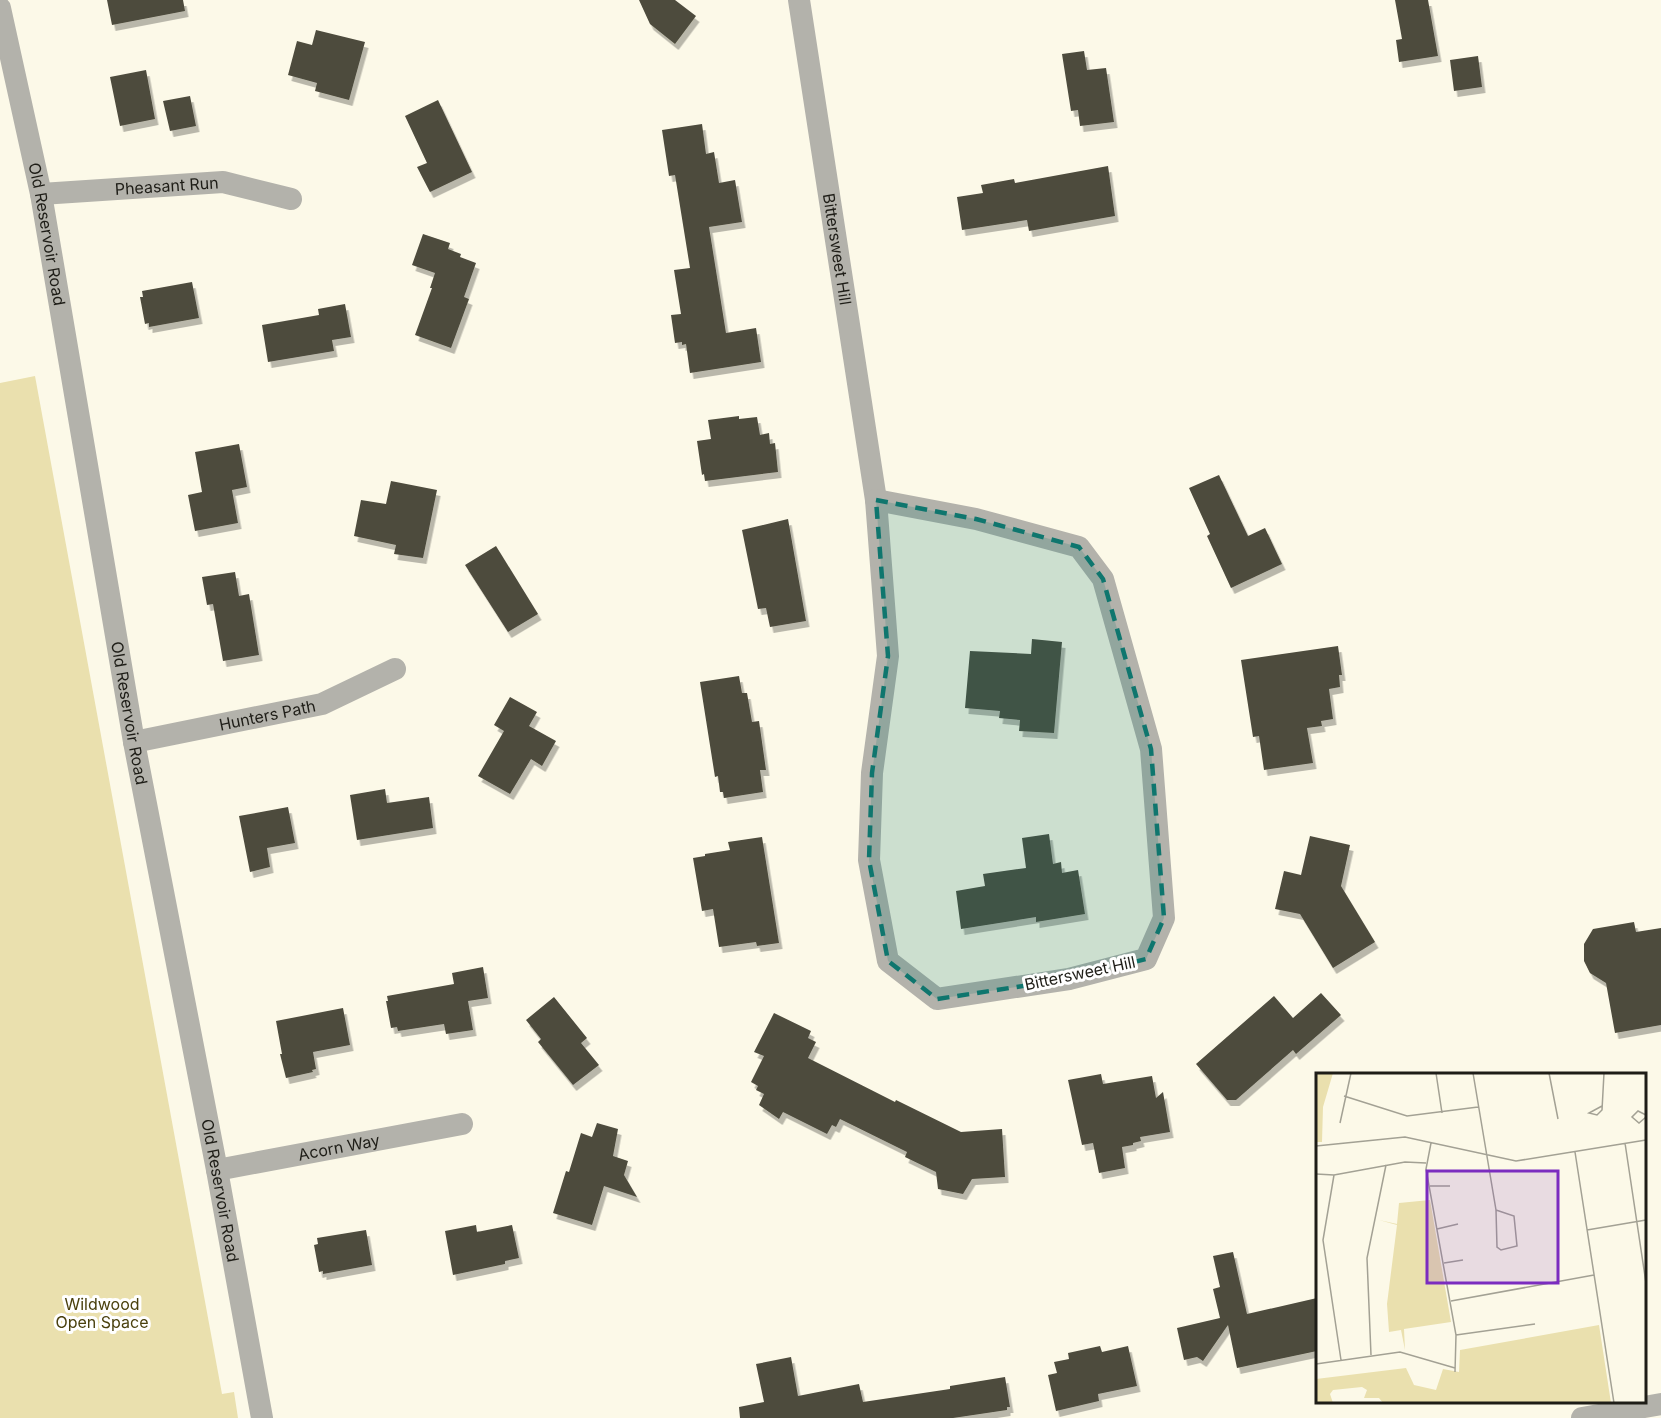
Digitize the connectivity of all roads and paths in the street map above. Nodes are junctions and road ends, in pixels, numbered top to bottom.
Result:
1 (798, 0) edge
2 (0, 8) edge
3 (40, 194) junction
4 (291, 200) dead end
5 (876, 500) junction
6 (395, 669) dead end
7 (134, 742) junction
8 (462, 1124) dead end
9 (217, 1170) junction
10 (1661, 1404) edge
11 (262, 1418) edge
12 (1582, 1418) edge

1 - 5 street, Bittersweet Hill
2 - 3 street, Old Reservoir Road
3 - 4 street, Pheasant Run
3 - 7 street, Old Reservoir Road
5 - 5 street, Bittersweet Hill
6 - 7 street, Hunters Path
7 - 9 street, Old Reservoir Road
8 - 9 street, Acorn Way
9 - 11 street, Old Reservoir Road
10 - 12 street

